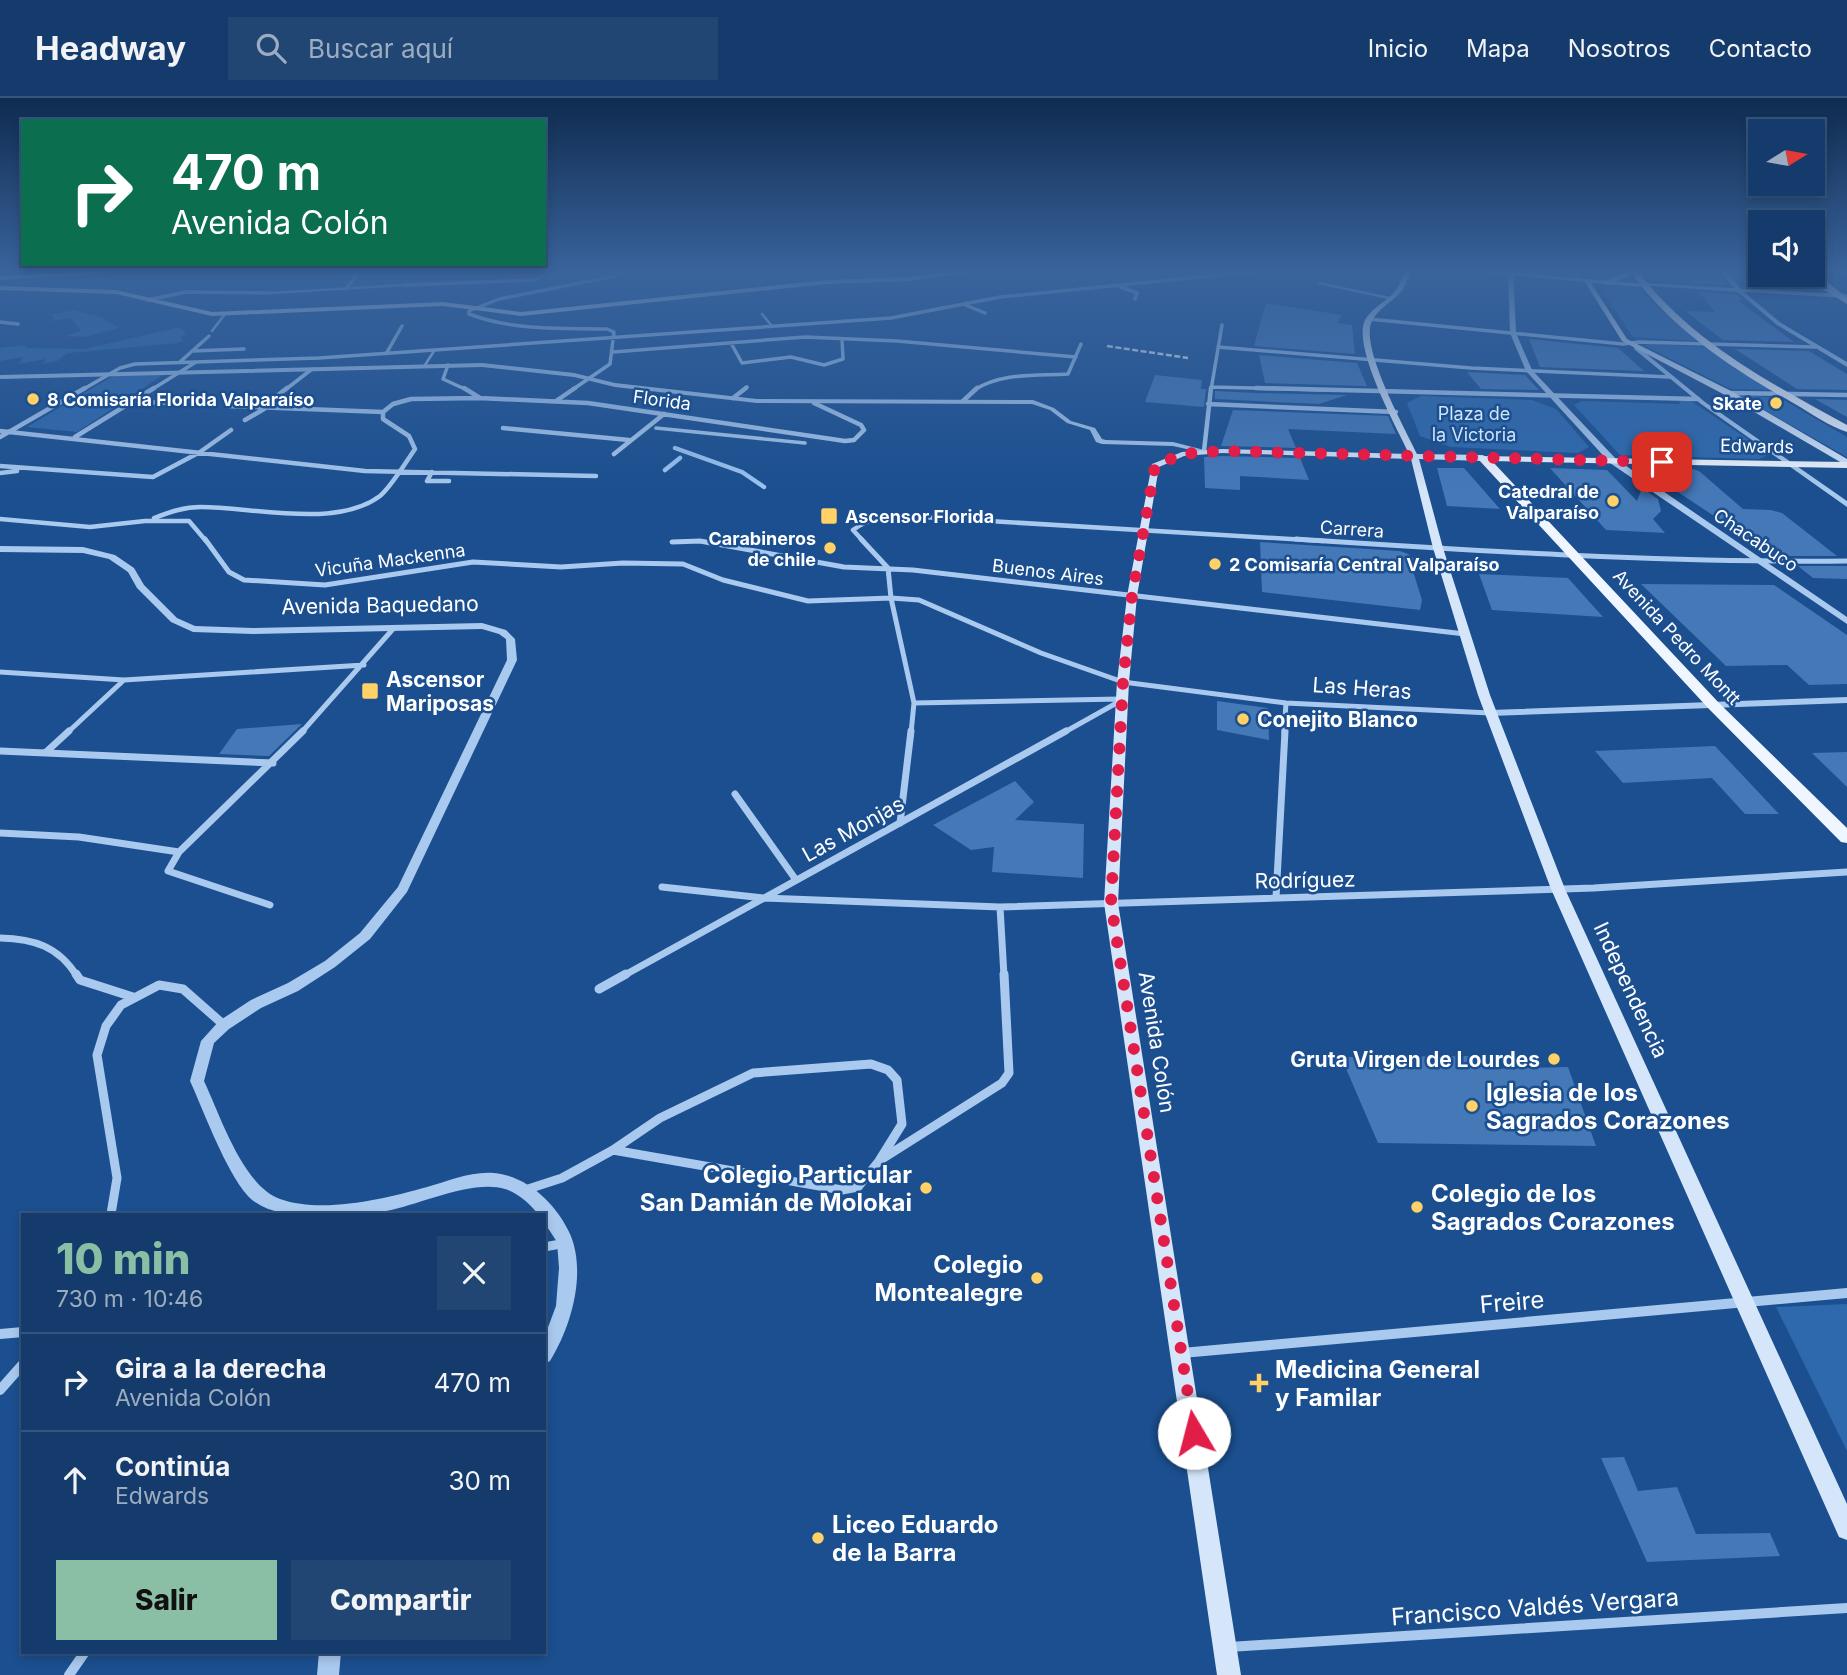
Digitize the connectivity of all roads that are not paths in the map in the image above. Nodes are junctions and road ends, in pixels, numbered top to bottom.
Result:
1 (730, 343) edge
2 (200, 344) edge
3 (392, 344) edge
4 (529, 344) edge
5 (614, 344) edge
6 (722, 344) edge
7 (842, 344) edge
8 (935, 344) edge
9 (1080, 344) dead end
10 (1219, 344) edge
11 (1367, 344) edge
12 (1517, 344) edge
13 (1611, 344) edge
14 (1630, 344) edge
15 (1810, 344) edge
16 (1709, 345) junction
17 (1633, 346) junction
18 (1815, 347) junction
19 (1218, 348) junction
20 (244, 349) dead end
21 (192, 351) junction
22 (434, 351) junction
23 (613, 352) junction
24 (386, 354) junction
25 (1076, 357) junction
26 (310, 359) junction
27 (197, 361) junction
28 (181, 362) junction
29 (1371, 362) junction
30 (425, 365) junction
31 (448, 365) junction
32 (1847, 365) edge
33 (302, 369) junction
34 (312, 369) junction
35 (1529, 371) junction
36 (179, 373) junction
37 (110, 374) junction
38 (0, 377) edge
39 (1670, 377) junction
40 (589, 378) junction
41 (747, 387) dead end
42 (1211, 387) junction
43 (1387, 392) junction
44 (1728, 393) junction
45 (1784, 394) junction
46 (278, 395) dead end
47 (1847, 395) edge
48 (1554, 397) junction
49 (480, 398) junction
50 (733, 398) junction
51 (1699, 399) junction
52 (556, 401) junction
53 (963, 401) junction
54 (133, 402) junction
55 (183, 403) dead end
56 (814, 403) junction
57 (1208, 404) junction
58 (227, 406) dead end
59 (265, 408) junction
60 (383, 412) junction
61 (1396, 412) junction
62 (664, 414) junction
63 (246, 421) dead end
64 (503, 428) dead end
65 (656, 428) dead end
66 (764, 429) junction
67 (1847, 429) edge
68 (0, 430) edge
69 (231, 430) dead end
70 (11, 431) junction
71 (758, 436) dead end
72 (0, 437) edge
73 (75, 438) junction
74 (629, 440) junction
75 (805, 443) dead end
76 (1204, 451) junction
77 (200, 452) junction
78 (614, 454) dead end
79 (1414, 455) junction
80 (1483, 458) junction
81 (1613, 461) junction
82 (1847, 464) edge
83 (1789, 465) junction
84 (0, 466) edge
85 (29, 470) junction
86 (397, 472) junction
87 (432, 472) junction
88 (0, 473) edge
89 (596, 476) dead end
90 (449, 481) dead end
91 (1847, 505) edge
92 (0, 519) edge
93 (145, 521) junction
94 (1144, 531) junction
95 (672, 542) dead end
96 (1438, 548) junction
97 (0, 549) edge
98 (1575, 556) junction
99 (1847, 561) edge
100 (1760, 562) junction
101 (888, 568) junction
102 (1132, 596) junction
103 (891, 598) junction
104 (1847, 621) edge
105 (393, 629) junction
106 (1465, 634) junction
107 (364, 665) junction
108 (0, 673) edge
109 (124, 680) junction
110 (1123, 682) junction
111 (1124, 699) junction
112 (1847, 700) edge
113 (914, 703) junction
114 (1286, 703) junction
115 (1714, 706) junction
116 (1490, 713) junction
117 (0, 751) edge
118 (45, 753) junction
119 (273, 763) junction
120 (734, 794) dead end
121 (900, 823) junction
122 (0, 833) edge
123 (1847, 838) edge
124 (179, 852) junction
125 (1847, 873) edge
126 (796, 880) junction
127 (662, 887) dead end
128 (1558, 889) junction
129 (764, 898) junction
130 (1276, 898) junction
131 (1111, 903) junction
132 (270, 905) dead end
133 (1000, 906) junction
134 (0, 938) edge
135 (599, 989) dead end
136 (133, 997) junction
137 (223, 1025) junction
138 (614, 1150) junction
139 (879, 1161) junction
140 (524, 1190) junction
141 (111, 1213) edge
142 (566, 1242) junction
143 (546, 1247) edge
144 (1847, 1293) edge
145 (1746, 1302) junction
146 (21, 1332) edge
147 (0, 1334) edge
148 (546, 1352) edge
149 (1182, 1353) junction
150 (21, 1366) edge
151 (0, 1390) edge
152 (1847, 1529) edge
153 (1847, 1608) edge
154 (1225, 1647) junction
155 (84, 1654) edge
156 (330, 1654) edge
157 (69, 1675) edge
158 (328, 1675) edge
159 (1229, 1675) edge

1 - 7 street
2 - 21 street
3 - 24 street
4 - 22 street
5 - 23 street
6 - 23 street
8 - 25 street
9 - 25 street
10 - 19 street
11 - 29 main road, Independencia
12 - 35 street
13 - 17 street
14 - 17 main road
15 - 18 street
16 - 17 street
16 - 18 street
16 - 45 main road
17 - 39 street
17 - 44 main road
18 - 32 street
19 - 29 street
19 - 42 street
20 - 21 street
21 - 28 street
22 - 24 street
22 - 30 street
23 - 40 street
24 - 26 street
25 - 53 street
26 - 27 street
26 - 33 street
27 - 28 street
27 - 36 street
28 - 37 street
29 - 35 street
29 - 43 main road, Independencia
30 - 31 street
30 - 34 street
31 - 40 street
31 - 49 street
33 - 34 street
33 - 36 street
34 - 46 street
35 - 39 street
35 - 48 street
36 - 37 street
36 - 54 street
37 - 38 street
37 - 70 street
39 - 51 street
40 - 50 street
40 - 52 street
41 - 50 street
42 - 43 street
42 - 57 street
43 - 48 street
43 - 61 main road, Independencia
44 - 45 street
44 - 82 main road
45 - 47 street
45 - 67 main road
48 - 51 street
48 - 81 street
49 - 52 street, Florida
49 - 60 street, Florida
50 - 56 street
51 - 83 street
52 - 62 street, Florida
53 - 56 street
53 - 76 street
54 - 55 street
54 - 73 street
56 - 66 street, Florida
57 - 61 street
57 - 76 street
58 - 59 street, Florida
59 - 60 street, Florida
59 - 63 street
60 - 86 street
61 - 79 main road, Independencia
62 - 66 street, Florida
62 - 74 street
64 - 74 street
65 - 75 street
66 - 71 street
68 - 70 street
69 - 77 street
70 - 72 street
70 - 73 street
73 - 77 street
74 - 78 street
76 - 79 main road, Edwards
76 - 94 main road, Avenida Colón
77 - 85 street
77 - 86 street
79 - 80 main road, Edwards
79 - 96 main road, Independencia
80 - 81 main road, Edwards
80 - 98 main road, Avenida Pedro Montt
81 - 83 main road, Edwards
81 - 100 street, Chacabuco
82 - 83 main road, Edwards
83 - 91 street
84 - 85 street
85 - 88 street
86 - 87 street
86 - 93 street
87 - 89 street
87 - 90 street
92 - 93 street, Vicuña Mackenna
93 - 103 street, Vicuña Mackenna
94 - 96 street, Carrera
94 - 101 street, Carrera
94 - 102 main road, Avenida Colón
95 - 101 street, Buenos Aires
96 - 98 street, Carrera
96 - 106 main road, Independencia
97 - 105 street, Avenida Baquedano
98 - 100 street, Carrera
98 - 115 main road, Avenida Pedro Montt
99 - 100 street, Carrera
100 - 104 street, Chacabuco
101 - 102 street, Buenos Aires
101 - 103 street
102 - 106 street, Buenos Aires
102 - 110 main road, Avenida Colón
103 - 110 street, Las Heras
103 - 113 street
105 - 107 street
105 - 137 street, Avenida Baquedano
106 - 116 main road, Independencia
107 - 109 street
107 - 119 street
108 - 109 street
109 - 118 street
110 - 111 main road, Avenida Colón
110 - 114 street, Las Heras
111 - 113 street
111 - 121 street, Las Monjas
111 - 131 main road, Avenida Colón
112 - 115 street, Las Heras
113 - 121 street
114 - 116 street, Las Heras
114 - 130 street
115 - 116 street, Las Heras
115 - 123 main road, Avenida Pedro Montt
116 - 128 main road, Independencia
117 - 118 street
118 - 119 street
119 - 124 street
120 - 126 street
121 - 126 street, Las Monjas
122 - 124 street
124 - 132 street
125 - 128 street, Rodríguez
126 - 129 street, Las Monjas
127 - 129 street, Rodríguez
128 - 130 street, Rodríguez
128 - 145 main road, Independencia
129 - 133 street, Rodríguez
129 - 135 street, Las Monjas
130 - 131 street, Rodríguez
131 - 133 street, Rodríguez
131 - 149 main road, Avenida Colón
133 - 139 street
134 - 136 street
136 - 137 street
136 - 141 street
137 - 140 street, Avenida Baquedano
138 - 139 street
138 - 139 street
138 - 140 street
140 - 142 street
142 - 143 street
142 - 148 street
144 - 145 street, Freire
145 - 149 street, Freire
145 - 152 main road, Independencia
146 - 147 street
149 - 154 main road, Avenida Colón
150 - 151 street
153 - 154 street, Francisco Valdés Vergara
154 - 159 main road, Avenida Colón
155 - 157 street
156 - 158 street

